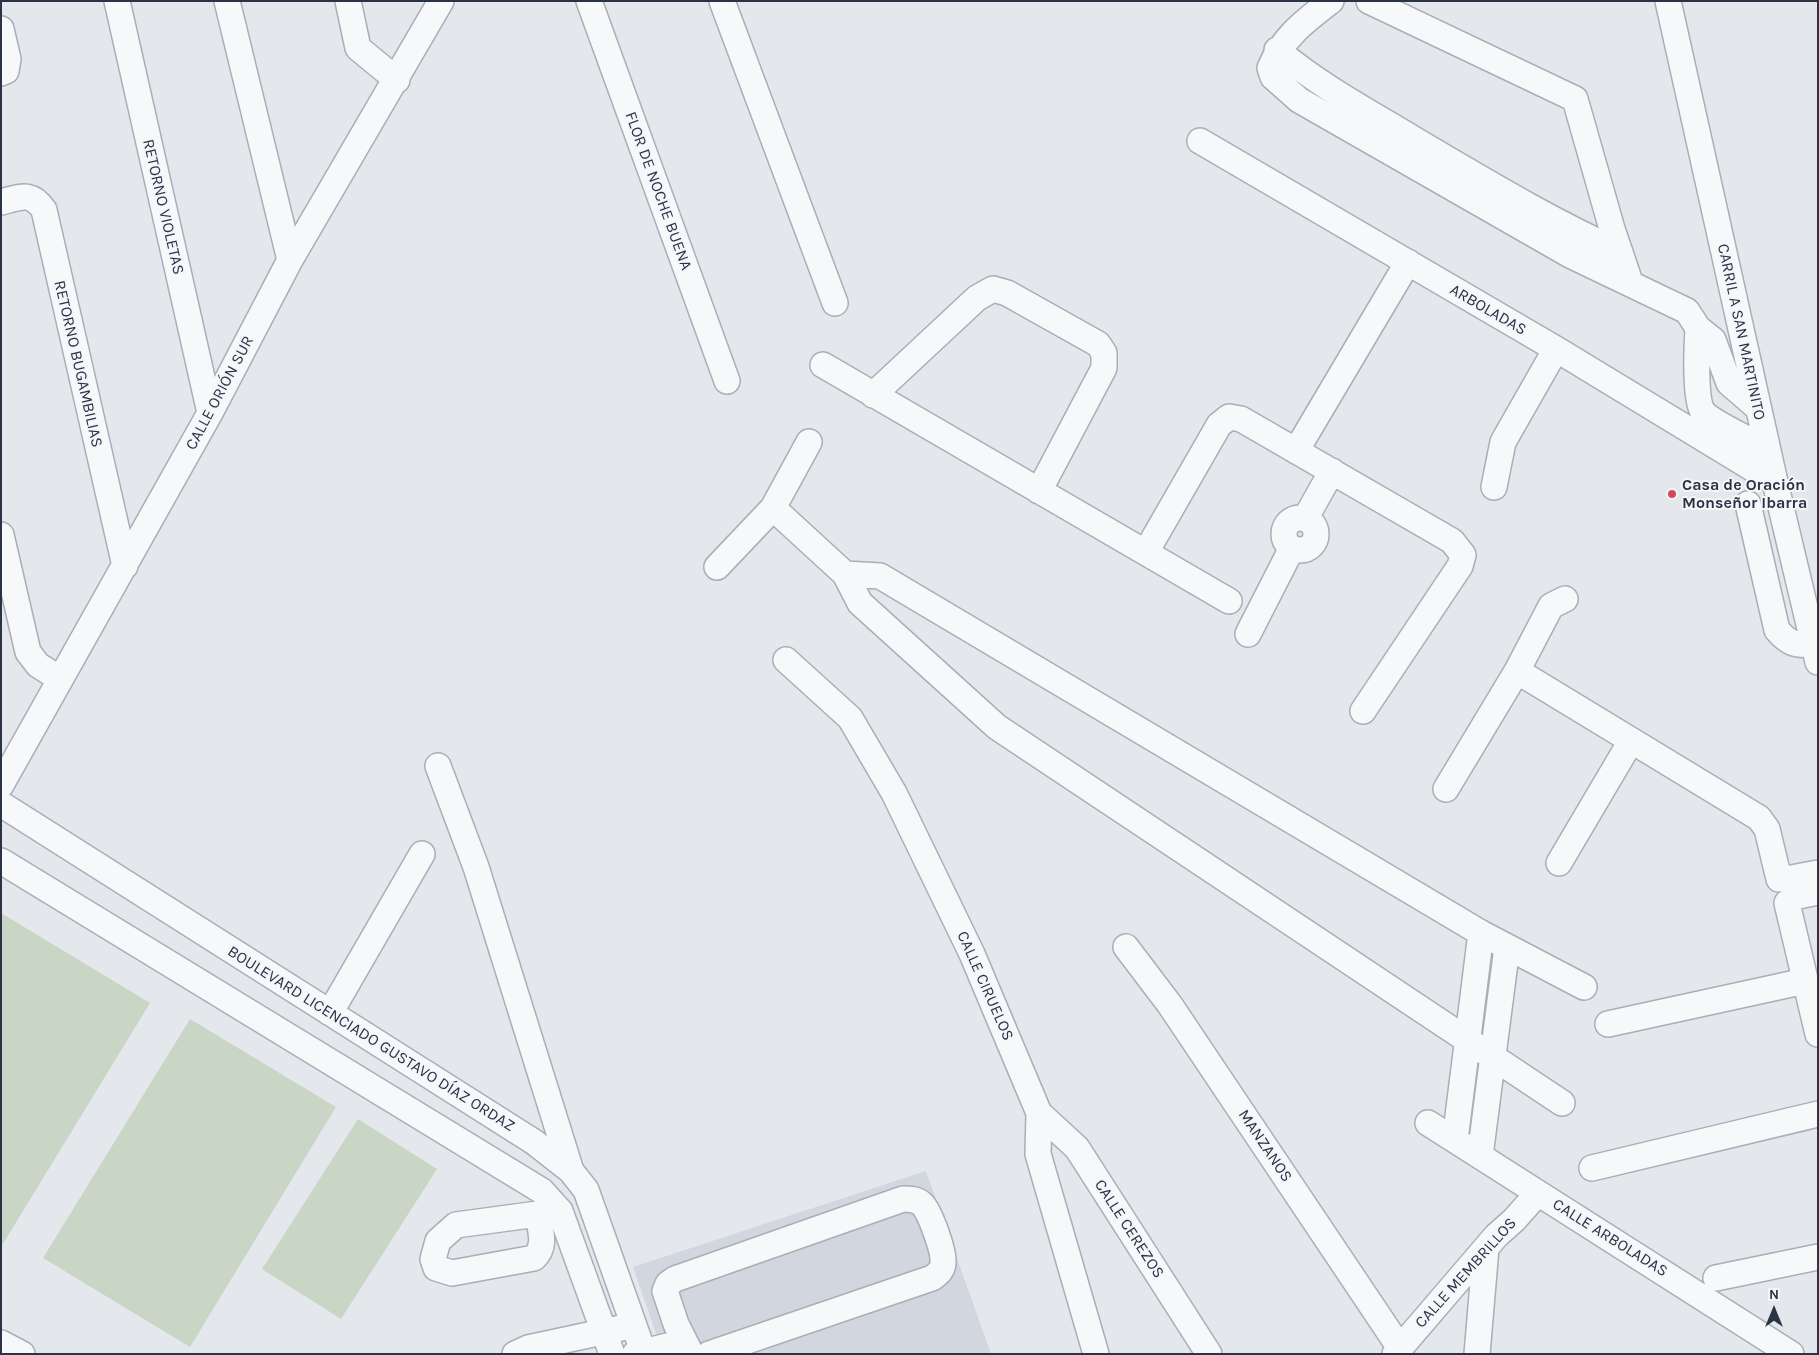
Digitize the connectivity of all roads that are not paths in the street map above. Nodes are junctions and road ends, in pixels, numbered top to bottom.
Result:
1 (118, 1) edge
2 (227, 1) edge
3 (348, 1) edge
4 (441, 1) edge
5 (589, 1) edge
6 (722, 1) edge
7 (1331, 1) edge
8 (1368, 1) edge
9 (1668, 1) edge
10 (1, 29) edge
11 (1277, 50) junction
12 (1304, 72) junction
13 (1, 73) edge
14 (397, 80) junction
15 (1289, 93) junction
16 (1200, 141) dead end
17 (1436, 166) junction
18 (1, 202) edge
19 (1574, 244) junction
20 (1620, 252) junction
21 (290, 260) junction
22 (1408, 262) junction
23 (1630, 282) junction
24 (835, 303) dead end
25 (1698, 328) junction
26 (1556, 349) junction
27 (823, 365) dead end
28 (727, 381) dead end
29 (1730, 383) junction
30 (1698, 388) junction
31 (873, 394) junction
32 (1758, 408) junction
33 (210, 413) junction
34 (809, 442) dead end
35 (1768, 450) junction
36 (1296, 451) junction
37 (1332, 471) junction
38 (1775, 482) junction
39 (1494, 487) dead end
40 (1039, 491) junction
41 (1748, 504) dead end
42 (773, 508) junction
43 (1, 536) edge
44 (1146, 552) junction
45 (125, 566) junction
46 (718, 568) dead end
47 (845, 574) junction
48 (1565, 599) dead end
49 (1229, 601) dead end
50 (1248, 634) dead end
51 (1815, 653) edge
52 (786, 660) dead end
53 (1517, 671) junction
54 (60, 680) junction
55 (1363, 711) dead end
56 (1631, 741) junction
57 (438, 766) dead end
58 (1, 785) edge
59 (1446, 789) dead end
60 (1, 804) edge
61 (422, 854) dead end
62 (1, 861) edge
63 (1559, 864) dead end
64 (1818, 873) edge
65 (1793, 890) edge
66 (1481, 932) junction
67 (1126, 947) dead end
68 (1507, 947) junction
69 (1805, 981) junction
70 (1584, 987) dead end
71 (303, 996) junction
72 (330, 1013) junction
73 (1608, 1024) dead end
74 (281, 1032) junction
75 (1818, 1034) edge
76 (1468, 1041) junction
77 (1494, 1058) junction
78 (1562, 1103) dead end
79 (1039, 1113) junction
80 (1818, 1114) edge
81 (1428, 1123) dead end
82 (1455, 1140) junction
83 (1480, 1156) junction
84 (1592, 1168) dead end
85 (571, 1171) junction
86 (1533, 1189) junction
87 (1491, 1242) junction
88 (1818, 1257) edge
89 (1716, 1278) dead end
90 (635, 1325) junction
91 (1, 1343) edge
92 (608, 1343) edge
93 (680, 1349) edge
94 (1397, 1351) edge
95 (524, 1352) edge
96 (641, 1353) edge
97 (22, 1354) edge
98 (709, 1354) edge
99 (1096, 1354) edge
100 (1209, 1354) edge
101 (1476, 1354) edge
102 (1792, 1354) edge

1 - 33 street, RETORNO VIOLETAS
2 - 21 street
3 - 14 street
4 - 14 street, CALLE ORIÓN SUR
5 - 28 street, FLOR DE NOCHE BUENA
6 - 24 street
7 - 11 street
8 - 20 street
9 - 32 street, CARRIL A SAN MARTINITO
10 - 13 street
11 - 12 street
11 - 15 street
12 - 15 street
12 - 17 street
14 - 21 street, CALLE ORIÓN SUR
15 - 17 street
16 - 22 street, ARBOLADAS
17 - 19 street
18 - 45 street, RETORNO BUGAMBILIAS
19 - 20 street
19 - 23 street
20 - 23 street
21 - 33 street, CALLE ORIÓN SUR
22 - 26 street, ARBOLADAS
22 - 36 street
23 - 25 street
25 - 29 street
25 - 30 street
26 - 38 street, ARBOLADAS
26 - 39 street
27 - 31 street
29 - 30 street
29 - 32 street
30 - 35 street
31 - 40 street
31 - 40 street
32 - 35 street, CARRIL A SAN MARTINITO
33 - 45 street, CALLE ORIÓN SUR
34 - 42 street
35 - 38 street, CARRIL A SAN MARTINITO
36 - 37 street
36 - 44 street
37 - 50 street
37 - 55 street
38 - 51 street, CARRIL A SAN MARTINITO
40 - 44 street
41 - 51 street
42 - 46 street
42 - 47 street
43 - 54 street
44 - 49 street
45 - 54 street, CALLE ORIÓN SUR
47 - 66 street
47 - 76 street
48 - 53 street
52 - 79 street, CALLE CIRUELOS
53 - 56 street
53 - 59 street
54 - 58 street, CALLE ORIÓN SUR
56 - 63 street
56 - 65 street
57 - 85 street
60 - 71 street, BOULEVARD LICENCIADO GUSTAVO DÍAZ ORDAZ
61 - 72 street
62 - 74 street
64 - 65 street
65 - 69 street
66 - 68 street
66 - 76 street
67 - 94 street, MANZANOS
68 - 70 street
68 - 77 street
69 - 73 street
69 - 75 street
71 - 72 street, BOULEVARD LICENCIADO GUSTAVO DÍAZ ORDAZ
71 - 74 street
72 - 85 street, BOULEVARD LICENCIADO GUSTAVO DÍAZ ORDAZ
74 - 92 street
76 - 77 street
76 - 82 street
77 - 78 street
77 - 83 street
79 - 99 street, CALLE CIRUELOS
79 - 100 street, CALLE CEREZOS
80 - 84 street
81 - 82 street, CALLE ARBOLADAS
82 - 83 street, CALLE ARBOLADAS
83 - 86 street, CALLE ARBOLADAS
85 - 90 street, BOULEVARD LICENCIADO GUSTAVO DÍAZ ORDAZ
86 - 87 street, CALLE MEMBRILLOS
86 - 102 street, CALLE ARBOLADAS
87 - 94 street, CALLE MEMBRILLOS
87 - 101 street
88 - 89 street
90 - 92 street
90 - 96 street, BOULEVARD LICENCIADO GUSTAVO DÍAZ ORDAZ
91 - 97 street
92 - 95 street
93 - 96 street
93 - 98 street

